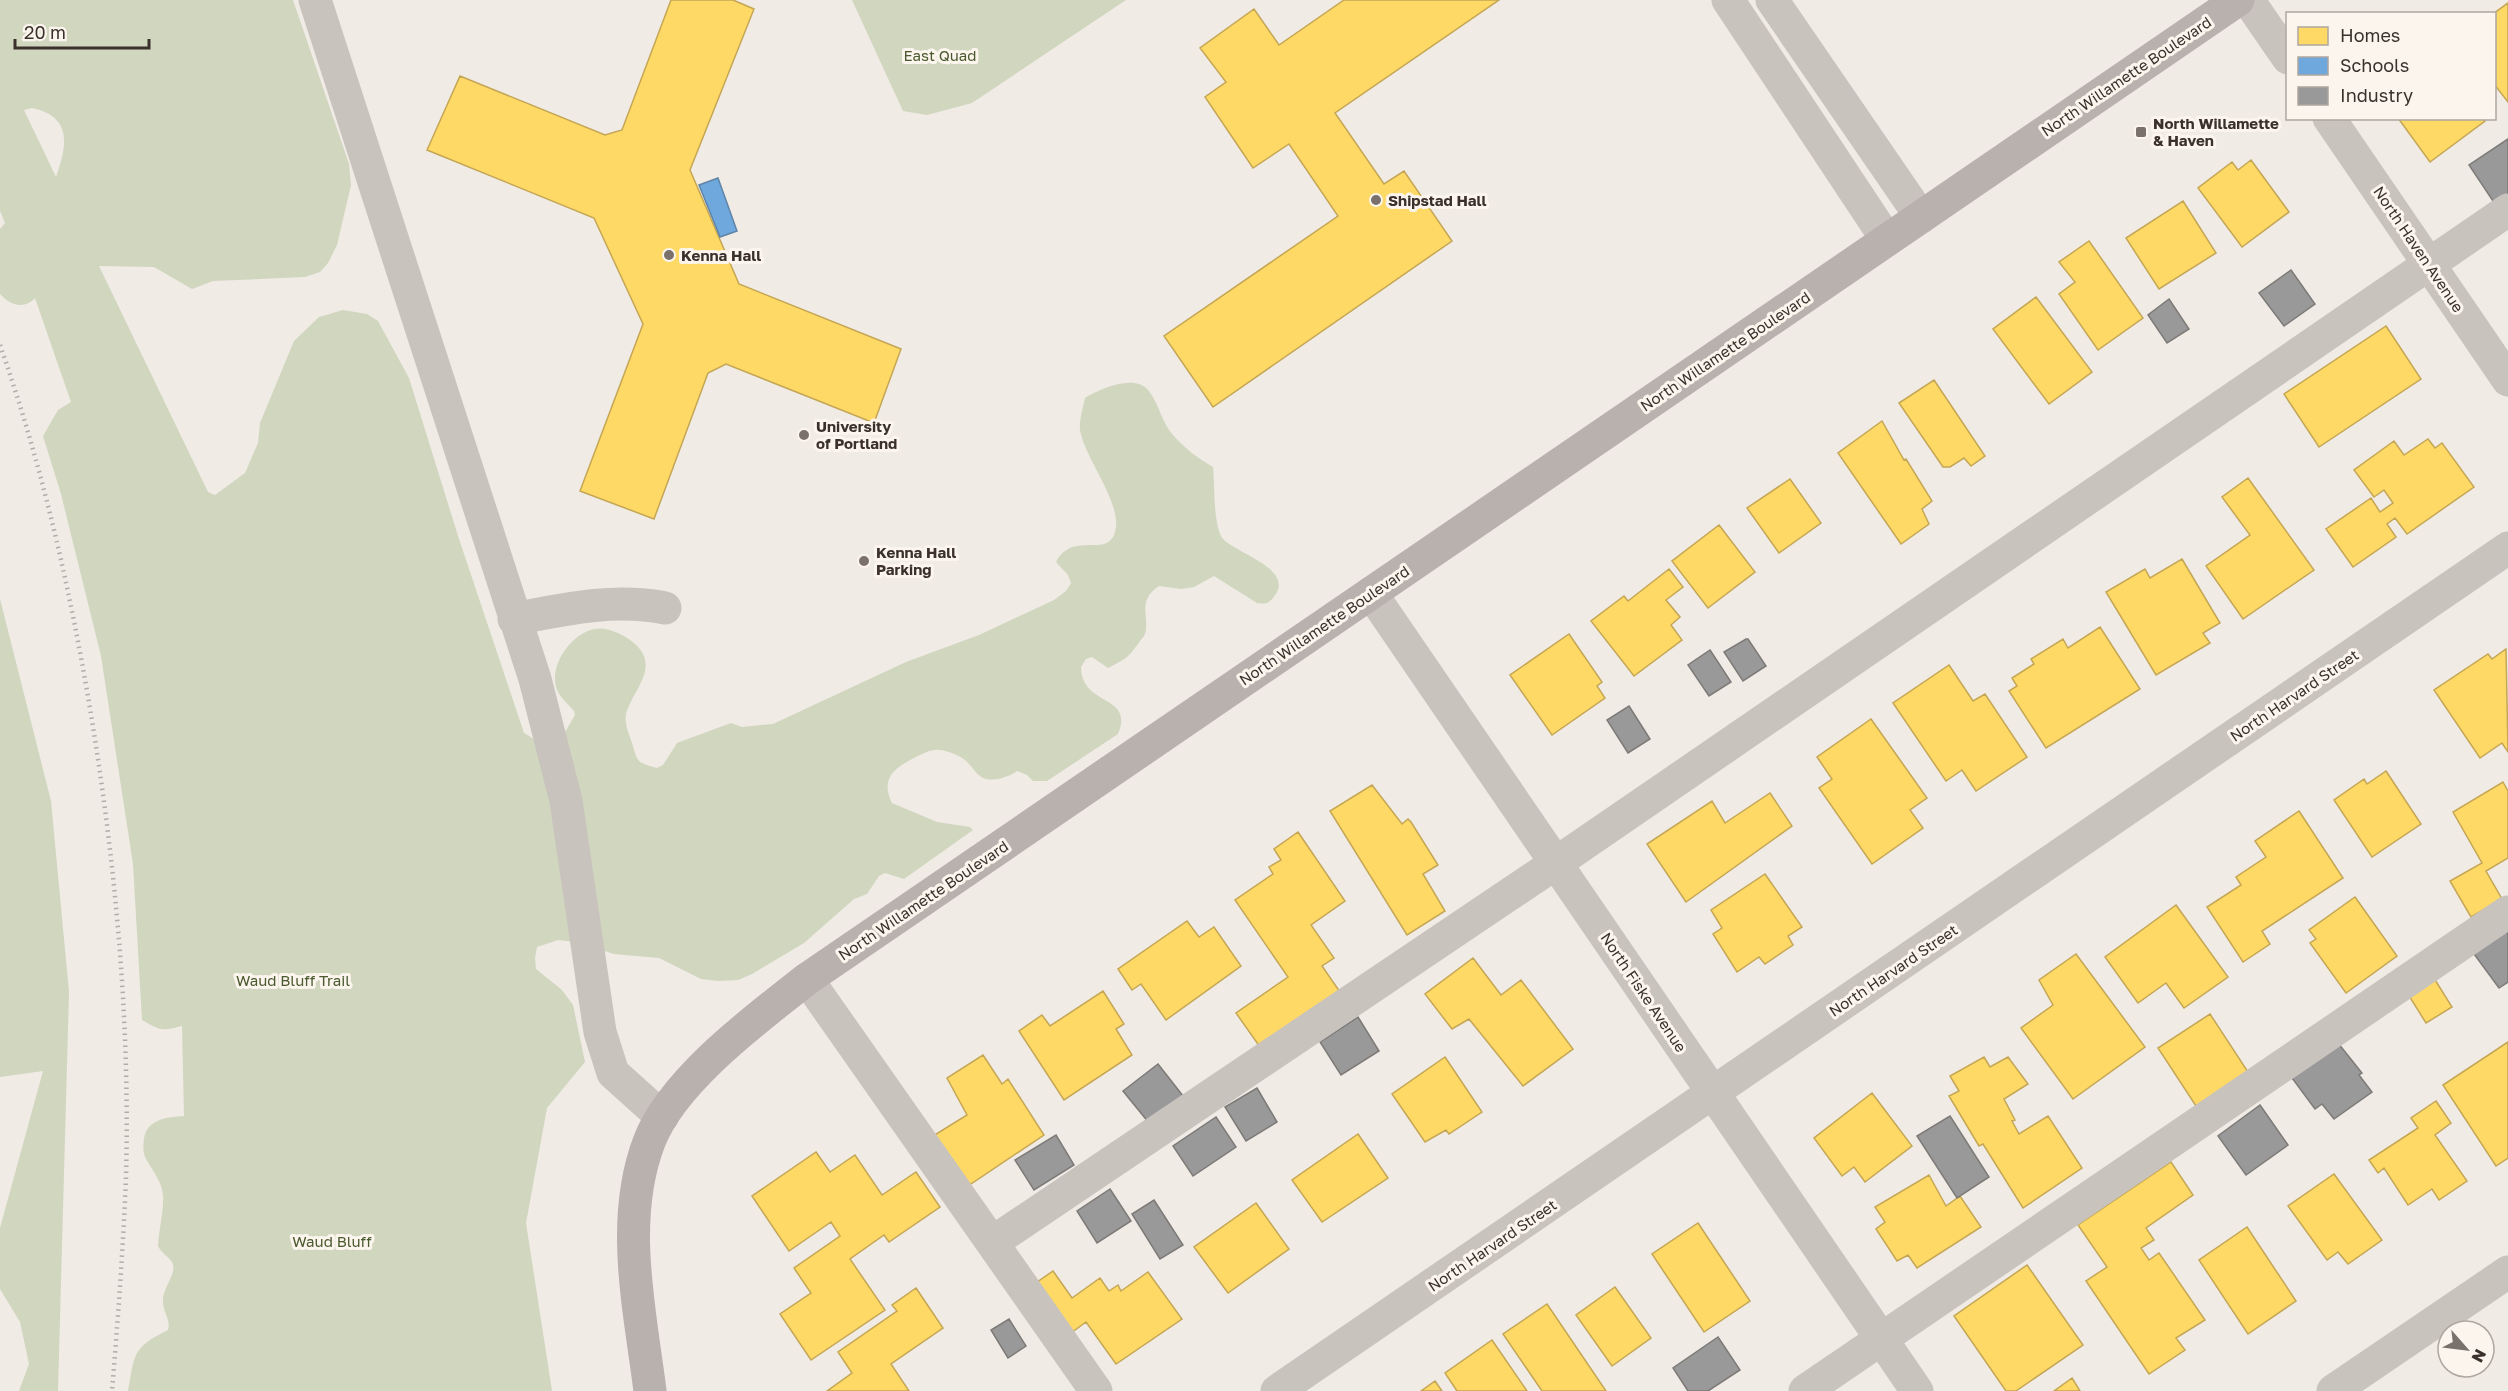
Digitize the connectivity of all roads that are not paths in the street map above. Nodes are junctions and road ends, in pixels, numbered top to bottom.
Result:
1 (315, 0) edge
2 (1728, 0) edge
3 (1772, 0) edge
4 (2238, 0) edge
5 (2248, 0) edge
6 (2286, 55) edge
7 (2330, 120) edge
8 (2508, 210) edge
9 (1921, 217) junction
10 (1887, 240) junction
11 (2429, 265) junction
12 (2508, 380) edge
13 (2508, 548) edge
14 (1371, 593) junction
15 (665, 608) dead end
16 (514, 619) junction
17 (1557, 863) junction
18 (2508, 912) edge
19 (807, 979) junction
20 (1713, 1093) junction
21 (662, 1117) junction
22 (993, 1242) junction
23 (2508, 1272) edge
24 (1881, 1339) junction
25 (650, 1391) edge
26 (1096, 1391) edge
27 (1277, 1391) edge
28 (1804, 1391) edge
29 (1917, 1391) edge
30 (2333, 1391) edge

1 - 16 street
2 - 10 street
3 - 9 street
4 - 9 main road, North Willamette Boulevard
5 - 6 street
7 - 11 street, North Haven Avenue
8 - 11 street
9 - 10 main road, North Willamette Boulevard
10 - 14 main road, North Willamette Boulevard
11 - 12 street, North Haven Avenue
11 - 17 street
13 - 20 street, North Harvard Street
14 - 17 street, North Fiske Avenue
14 - 19 main road, North Willamette Boulevard
15 - 16 street
16 - 21 street
17 - 20 street, North Fiske Avenue
17 - 22 street
18 - 24 street
19 - 21 main road, North Willamette Boulevard
19 - 22 street
20 - 24 street, North Fiske Avenue
20 - 27 street, North Harvard Street
21 - 25 main road, North Willamette Boulevard
22 - 26 street
23 - 30 street
24 - 28 street
24 - 29 street, North Fiske Avenue

